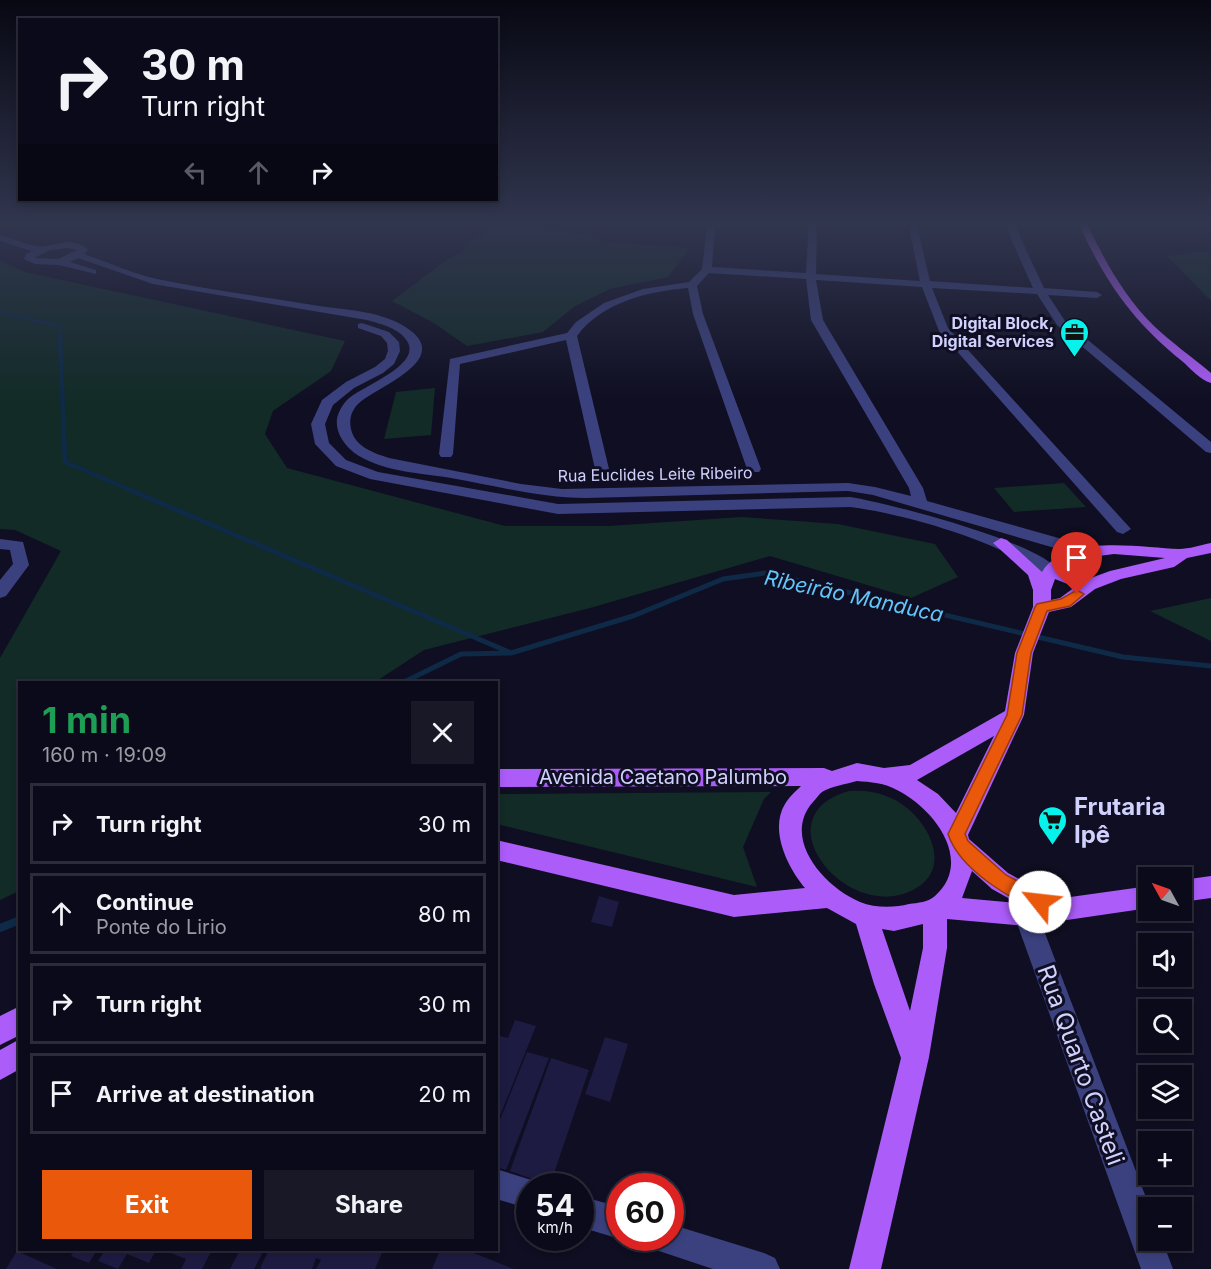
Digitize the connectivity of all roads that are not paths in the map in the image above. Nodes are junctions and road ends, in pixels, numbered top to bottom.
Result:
1 (118, 281) edge
2 (154, 281) edge
3 (696, 281) edge
4 (812, 281) edge
5 (880, 281) edge
6 (1035, 281) edge
7 (1115, 281) edge
8 (926, 284) junction
9 (692, 285) junction
10 (1040, 291) junction
11 (1096, 295) dead end
12 (571, 336) junction
13 (1211, 379) edge
14 (1211, 449) edge
15 (447, 454) dead end
16 (754, 468) dead end
17 (602, 469) dead end
18 (590, 500) junction
19 (895, 504) junction
20 (920, 504) junction
21 (940, 517) junction
22 (1123, 529) dead end
23 (1001, 543) junction
24 (8, 545) edge
25 (1211, 548) edge
26 (1088, 552) junction
27 (1182, 554) junction
28 (1052, 571) junction
29 (1116, 574) junction
30 (1089, 585) junction
31 (0, 592) edge
32 (1041, 604) junction
33 (1014, 715) junction
34 (882, 775) junction
35 (829, 777) junction
36 (498, 778) edge
37 (959, 840) junction
38 (498, 850) edge
39 (1211, 887) edge
40 (1192, 890) edge
41 (827, 897) junction
42 (1138, 899) edge
43 (1025, 904) junction
44 (938, 908) junction
45 (866, 916) junction
46 (18, 1020) edge
47 (0, 1032) edge
48 (18, 1053) edge
49 (915, 1058) junction
50 (0, 1066) edge
51 (498, 1185) edge
52 (516, 1190) edge
53 (684, 1244) edge
54 (764, 1269) edge
55 (865, 1269) edge
56 (1157, 1269) edge

1 - 18 street, Rua Euclides Leite Ribeiro
2 - 18 street, Rua Euclides Leite Ribeiro
3 - 9 street
4 - 20 street
5 - 8 street
6 - 10 street
7 - 13 main road
8 - 10 street
8 - 22 street
9 - 12 street
9 - 16 street
10 - 11 street
10 - 14 street
12 - 15 street
12 - 17 street
18 - 19 street, Rua Euclides Leite Ribeiro
19 - 20 street, Rua Euclides Leite Ribeiro
19 - 21 street, Rua Euclides Leite Ribeiro
20 - 21 street, Rua Euclides Leite Ribeiro
21 - 23 street, Rua Euclides Leite Ribeiro
21 - 26 street, Rua Euclides Leite Ribeiro
23 - 28 street, Rua Euclides Leite Ribeiro
23 - 32 main road
24 - 31 street
25 - 27 main road
26 - 27 main road
26 - 28 main road
26 - 29 main road
27 - 29 main road
28 - 30 main road
28 - 32 main road
29 - 30 main road
30 - 32 main road
32 - 33 main road
33 - 34 main road
33 - 37 main road
34 - 35 main road
34 - 37 main road
35 - 36 main road, Avenida Caetano Palumbo
35 - 41 main road
37 - 43 main road
37 - 44 main road
38 - 41 main road
39 - 40 main road
41 - 45 main road
42 - 43 main road
43 - 44 main road
43 - 56 street, Rua Quarto Casteli
44 - 45 main road
44 - 49 main road
45 - 49 main road
46 - 47 main road
48 - 50 main road
49 - 55 main road
51 - 52 street
53 - 54 street

